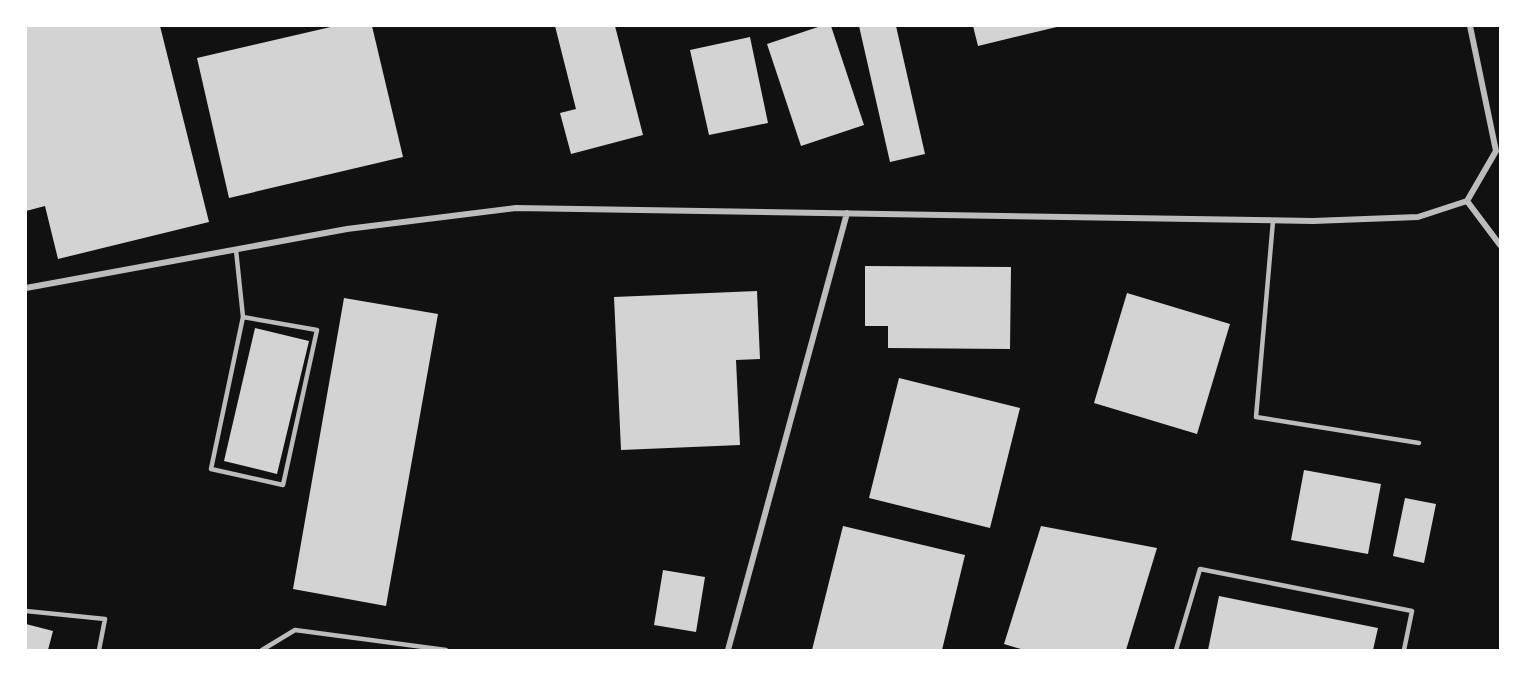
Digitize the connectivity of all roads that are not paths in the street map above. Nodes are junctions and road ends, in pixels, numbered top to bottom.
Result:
1 (1470, 26) edge
2 (1467, 201) junction
3 (847, 213) junction
4 (1274, 221) junction
5 (1500, 245) edge
6 (236, 249) junction
7 (26, 288) edge
8 (243, 317) junction
9 (1419, 444) dead end
10 (26, 611) edge
11 (99, 651) edge
12 (262, 651) edge
13 (446, 651) edge
14 (728, 651) edge
15 (1176, 651) edge
16 (1404, 651) edge

1 - 2 street
2 - 4 street
2 - 5 street
3 - 4 street
3 - 6 street
3 - 14 street
4 - 9 lane
6 - 7 street
6 - 8 lane
8 - 8 lane
10 - 11 lane
12 - 13 lane
15 - 16 lane

